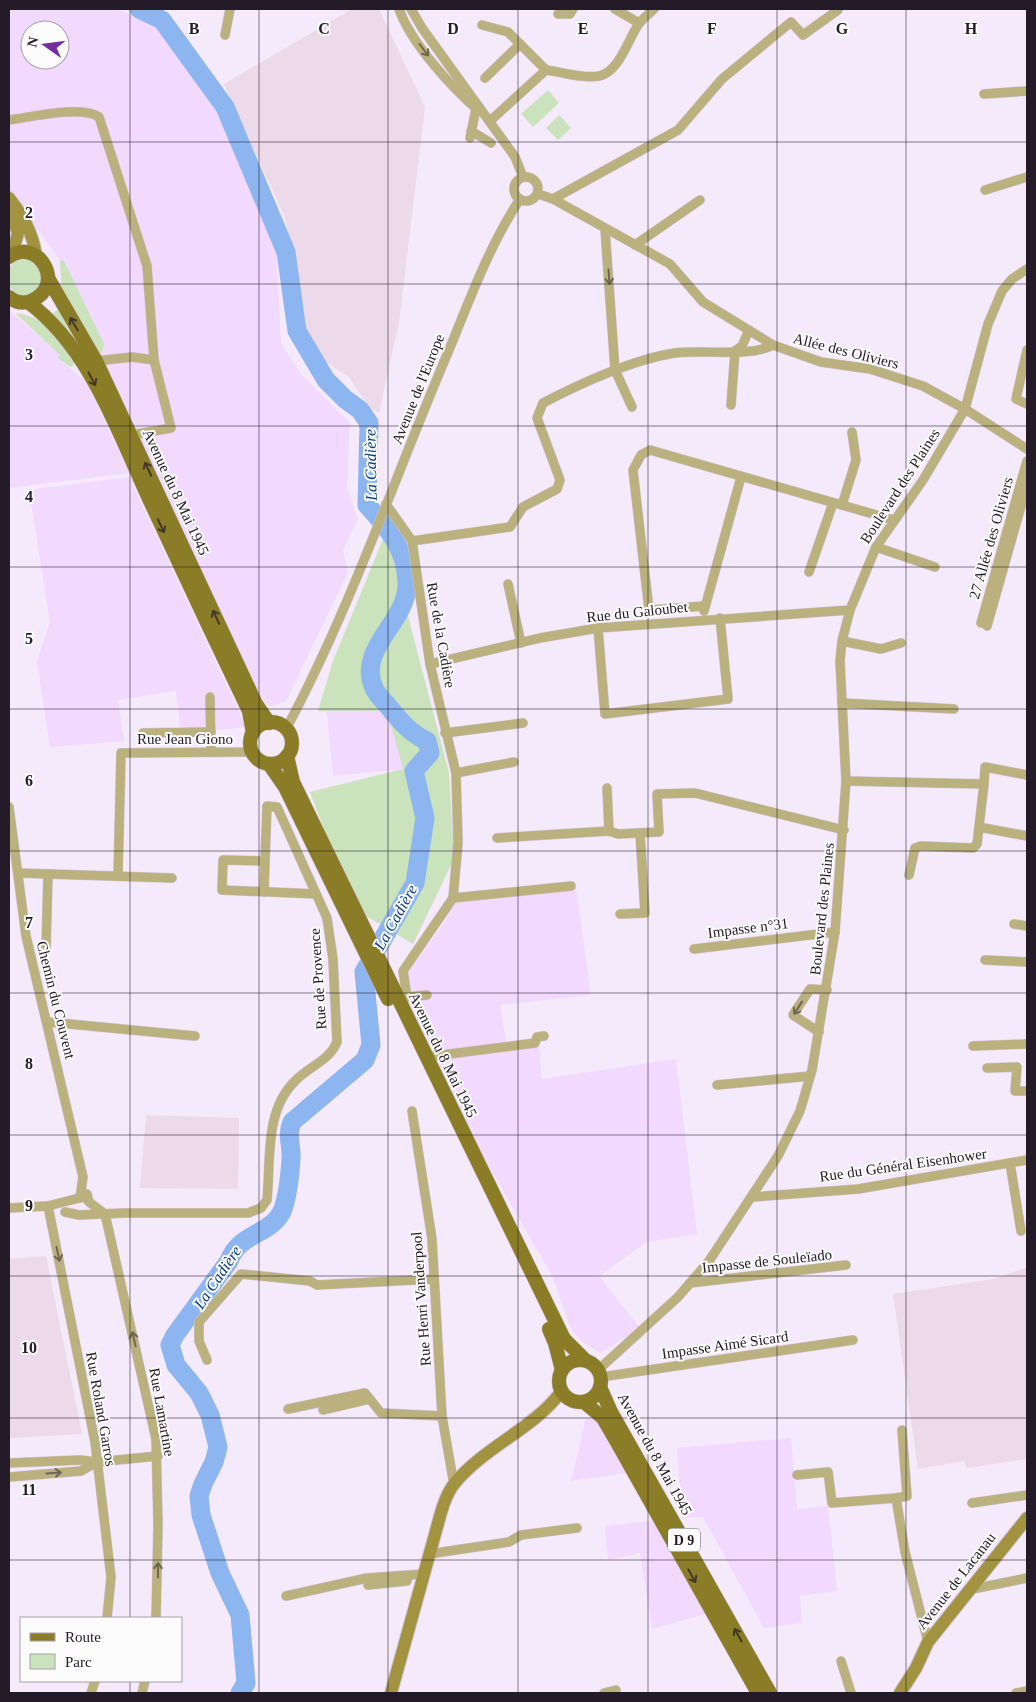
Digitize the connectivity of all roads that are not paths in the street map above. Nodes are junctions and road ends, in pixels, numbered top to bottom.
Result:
1 (230, 9) edge
2 (399, 9) edge
3 (411, 9) edge
4 (573, 9) edge
5 (615, 9) edge
6 (654, 9) edge
7 (838, 10) edge
8 (558, 14) dead end
9 (639, 23) junction
10 (482, 25) dead end
11 (224, 35) dead end
12 (520, 44) junction
13 (546, 70) junction
14 (485, 78) dead end
15 (1027, 91) edge
16 (984, 94) dead end
17 (476, 109) junction
18 (9, 120) edge
19 (490, 121) junction
20 (500, 135) junction
21 (523, 177) junction
22 (1027, 177) edge
23 (985, 190) dead end
24 (538, 194) junction
25 (9, 198) edge
26 (520, 199) junction
27 (553, 199) junction
28 (700, 200) dead end
29 (9, 206) edge
30 (605, 229) junction
31 (635, 245) junction
32 (10, 256) edge
33 (36, 256) junction
34 (1027, 269) edge
35 (48, 278) junction
36 (9, 297) edge
37 (28, 302) junction
38 (749, 330) junction
39 (773, 345) junction
40 (1027, 350) edge
41 (736, 351) junction
42 (154, 360) junction
43 (96, 361) junction
44 (615, 370) junction
45 (1027, 404) edge
46 (731, 405) dead end
47 (632, 407) dead end
48 (965, 409) junction
49 (852, 432) dead end
50 (132, 435) junction
51 (1027, 449) edge
52 (1027, 461) edge
53 (741, 477) junction
54 (1027, 485) edge
55 (832, 503) junction
56 (842, 505) junction
57 (385, 507) junction
58 (894, 520) junction
59 (412, 540) junction
60 (876, 547) junction
61 (935, 567) dead end
62 (809, 572) dead end
63 (508, 584) dead end
64 (704, 606) junction
65 (850, 610) junction
66 (720, 618) junction
67 (704, 619) junction
68 (598, 628) junction
69 (842, 641) junction
70 (521, 643) junction
71 (901, 643) dead end
72 (430, 664) junction
73 (210, 697) dead end
74 (842, 703) junction
75 (954, 709) dead end
76 (269, 722) junction
77 (523, 723) dead end
78 (286, 728) junction
79 (211, 732) junction
80 (253, 732) junction
81 (143, 733) dead end
82 (446, 733) junction
83 (251, 750) junction
84 (211, 752) junction
85 (287, 756) junction
86 (514, 762) dead end
87 (269, 764) junction
88 (456, 773) junction
89 (1027, 775) edge
90 (846, 781) junction
91 (984, 784) junction
92 (607, 788) dead end
93 (9, 807) edge
94 (979, 827) junction
95 (844, 830) junction
96 (609, 831) junction
97 (640, 834) junction
98 (1027, 836) edge
99 (496, 838) dead end
100 (265, 861) junction
101 (18, 873) junction
102 (48, 874) junction
103 (909, 875) dead end
104 (118, 876) junction
105 (172, 878) dead end
106 (572, 886) dead end
107 (264, 892) junction
108 (316, 894) junction
109 (454, 898) junction
110 (620, 914) dead end
111 (1014, 924) dead end
112 (1027, 926) edge
113 (835, 932) junction
114 (365, 942) junction
115 (46, 949) dead end
116 (694, 949) dead end
117 (985, 960) dead end
118 (1027, 962) edge
119 (384, 979) junction
120 (827, 990) junction
121 (426, 995) dead end
122 (404, 999) junction
123 (48, 1022) junction
124 (819, 1032) junction
125 (195, 1036) dead end
126 (544, 1036) dead end
127 (1027, 1044) edge
128 (973, 1046) dead end
129 (426, 1056) junction
130 (987, 1068) dead end
131 (810, 1076) junction
132 (717, 1085) dead end
133 (1027, 1091) edge
134 (412, 1111) dead end
135 (1027, 1160) edge
136 (1010, 1163) junction
137 (753, 1197) junction
138 (84, 1200) junction
139 (48, 1206) junction
140 (9, 1208) edge
141 (84, 1212) junction
142 (105, 1214) junction
143 (1021, 1230) dead end
144 (846, 1265) dead end
145 (434, 1279) junction
146 (690, 1283) junction
147 (853, 1340) dead end
148 (207, 1360) dead end
149 (585, 1360) junction
150 (562, 1370) junction
151 (600, 1378) junction
152 (562, 1392) junction
153 (370, 1399) junction
154 (584, 1402) junction
155 (288, 1409) dead end
156 (324, 1410) dead end
157 (442, 1416) junction
158 (902, 1430) dead end
159 (158, 1456) junction
160 (97, 1462) junction
161 (9, 1463) edge
162 (797, 1475) dead end
163 (9, 1477) edge
164 (454, 1485) junction
165 (1027, 1496) edge
166 (896, 1498) junction
167 (972, 1503) dead end
168 (1027, 1518) edge
169 (577, 1528) dead end
170 (429, 1554) junction
171 (423, 1577) junction
172 (1027, 1578) edge
173 (368, 1585) dead end
174 (968, 1590) junction
175 (286, 1596) dead end
176 (108, 1617) edge
177 (156, 1617) edge
178 (928, 1642) junction
179 (840, 1661) dead end
180 (616, 1690) dead end
181 (1027, 1691) edge
182 (391, 1693) edge
183 (604, 1693) edge
184 (758, 1693) edge
185 (770, 1693) edge
186 (851, 1693) edge
187 (900, 1693) edge
188 (1016, 1693) edge

1 - 11 street
2 -> 17 street
3 - 19 street
4 - 8 street
5 - 9 street
6 - 9 street
7 - 27 street
9 - 13 street
10 - 12 street
12 - 13 street
12 - 14 street
13 - 19 street
15 - 16 street
17 - 19 street
17 - 20 street
18 - 42 street
19 - 20 street
20 - 21 street
21 - 24 street
21 - 26 street
22 - 23 street
24 - 26 street
24 - 27 street, Allée des Oliviers
25 - 33 main road
26 - 57 street, Avenue de l'Europe
27 - 30 street, Allée des Oliviers
28 - 31 street
29 - 32 main road
30 - 31 street, Allée des Oliviers
30 -> 44 street
31 - 38 street, Allée des Oliviers
32 - 33 main road
33 - 35 main road, Avenue du 8 Mai 1945
34 - 48 street, Boulevard des Plaines
35 - 37 main road
43 -> 35 main road, Avenue du 8 Mai 1945
36 - 37 main road
37 -> 80 main road, Avenue du 8 Mai 1945
38 - 39 street, Allée des Oliviers
38 - 41 street
39 - 41 street
39 - 48 street, Allée des Oliviers
40 - 45 street
41 - 44 street
41 - 46 street
42 - 43 street
42 - 50 street
43 - 50 main road, Avenue du 8 Mai 1945
44 - 47 street
44 - 59 street
48 - 51 street, Allée des Oliviers
48 - 58 street, Boulevard des Plaines
49 - 56 street
76 -> 50 main road, Avenue du 8 Mai 1945
52 - 54 street, 27 Allée des Oliviers
53 - 55 street
53 - 64 street
53 - 64 street
55 - 56 street
55 - 62 street
56 - 58 street
57 - 59 street, Rue de la Cadière
57 - 78 street, Avenue de l'Europe
58 - 60 street, Boulevard des Plaines
59 - 72 street, Rue de la Cadière
60 - 61 street
60 - 65 street, Boulevard des Plaines
63 - 70 street
64 - 67 street
65 - 66 street, Rue du Galoubet
65 - 69 street, Boulevard des Plaines
66 - 67 street, Rue du Galoubet
66 - 68 street
67 - 68 street, Rue du Galoubet
68 - 70 street, Rue du Galoubet
69 - 71 street
69 - 74 street, Boulevard des Plaines
70 - 72 street, Rue du Galoubet
72 - 82 street, Rue de la Cadière
73 - 79 street
74 - 75 street
74 - 90 street, Boulevard des Plaines
76 - 78 main road
76 - 80 main road
77 - 82 street
78 - 85 main road
79 - 81 street
79 - 84 street
80 - 83 main road
82 - 88 street, Rue de la Cadière
83 - 84 street, Rue Jean Giono
83 - 87 main road
84 - 104 street, Rue Jean Giono
85 - 87 main road
85 - 114 main road, Avenue du 8 Mai 1945
86 - 88 street
87 - 114 main road, Avenue du 8 Mai 1945
88 - 109 street, Rue de la Cadière
89 - 91 street
90 - 91 street
90 - 95 street, Boulevard des Plaines
91 - 94 street
92 - 96 street
93 - 101 street, Chemin du Couvent
94 - 98 street
94 - 103 street
95 - 97 street
95 - 113 street, Boulevard des Plaines
96 - 97 street
96 - 99 street
97 - 110 street
100 - 107 street, Rue de Provence
100 - 107 street
100 - 108 street, Rue de Provence
101 - 102 street
101 - 123 street, Chemin du Couvent
102 - 104 street
102 - 115 street
104 - 105 street
106 - 109 street
107 - 108 street
108 - 142 street, Rue de Provence
109 - 122 street
111 - 112 street
113 - 116 street, Impasse n°31
113 - 120 street, Boulevard des Plaines
114 - 119 main road, Avenue du 8 Mai 1945
117 - 118 street
119 - 122 main road, Avenue du 8 Mai 1945
119 - 150 main road, Avenue du 8 Mai 1945
120 - 124 street, Boulevard des Plaines
120 -> 124 street
121 - 122 street
122 - 129 main road, Avenue du 8 Mai 1945
123 - 125 street
123 - 138 street, Chemin du Couvent
124 - 131 street, Boulevard des Plaines
126 - 129 street
127 - 128 street
129 - 149 main road, Avenue du 8 Mai 1945
130 - 133 street
131 - 132 street
131 - 137 street, Boulevard des Plaines
134 - 145 street, Rue Henri Vanderpool
135 - 136 street, Rue du Général Eisenhower
136 - 137 street, Rue du Général Eisenhower
136 - 143 street
137 - 146 street, Boulevard des Plaines
138 - 139 street
138 - 141 street
138 - 142 street
139 - 140 street
139 - 141 street
139 -> 160 street, Rue Roland Garros
141 - 142 street
159 -> 142 street, Rue Lamartine
144 - 146 street, Impasse de Souleïado
145 - 148 street
145 - 157 street, Rue Henri Vanderpool
146 - 151 street, Boulevard des Plaines
147 - 151 street, Impasse Aimé Sicard
149 - 150 main road
149 - 151 main road
150 - 152 main road
151 - 154 main road
185 -> 151 main road, Avenue du 8 Mai 1945 / D 9
152 - 154 main road
152 - 164 main road
153 - 155 street
153 - 156 street
153 - 157 street
154 -> 184 main road, Avenue du 8 Mai 1945 / D 9
157 - 164 street, Rue Henri Vanderpool
158 - 166 street
159 - 160 street
177 -> 159 street, Rue Lamartine
160 - 161 street
163 -> 160 street
160 - 176 street, Rue Roland Garros
162 - 166 street
164 - 170 main road
165 - 167 street
166 - 178 street
168 - 174 main road, Avenue de Lacanau
169 - 170 street
170 - 171 main road
171 - 173 street
171 - 175 street
171 - 182 main road
172 - 174 street
174 - 178 main road, Avenue de Lacanau
178 - 187 main road, Avenue de Lacanau
179 - 186 street
180 - 183 street
181 - 188 street

